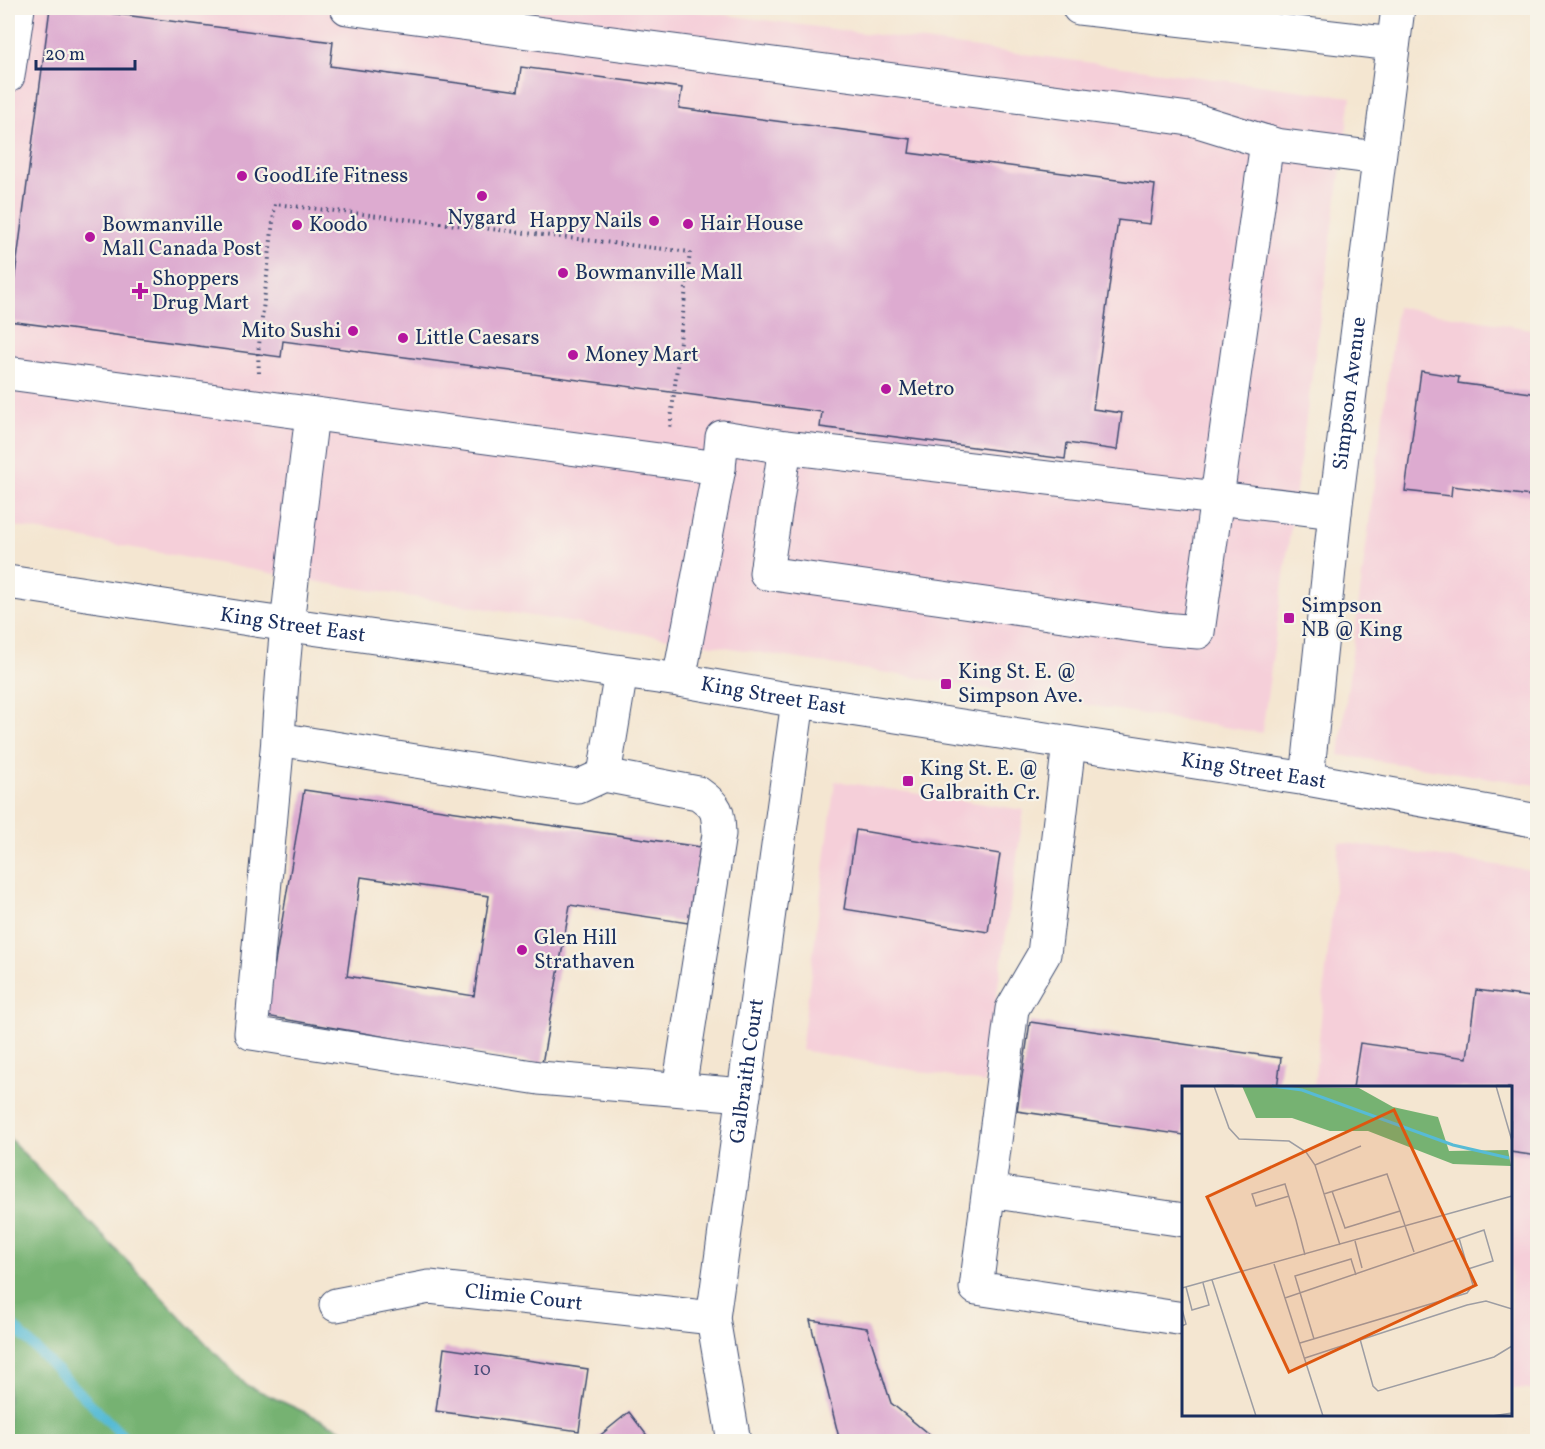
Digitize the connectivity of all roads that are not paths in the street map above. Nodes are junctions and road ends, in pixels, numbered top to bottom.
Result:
1 (18, 8) edge
2 (347, 8) edge
3 (1079, 8) edge
4 (1398, 8) edge
5 (1393, 44) junction
6 (8, 76) edge
7 (1267, 142) junction
8 (1378, 158) junction
9 (8, 374) edge
10 (312, 414) junction
11 (784, 447) junction
12 (719, 468) junction
13 (1218, 498) junction
14 (1335, 512) junction
15 (8, 582) edge
16 (286, 624) junction
17 (621, 672) junction
18 (679, 680) junction
19 (798, 701) junction
20 (278, 739) junction
21 (1069, 743) junction
22 (604, 775) junction
23 (1307, 779) junction
24 (1538, 821) edge
25 (679, 1089) junction
26 (744, 1095) junction
27 (989, 1191) junction
28 (1182, 1220) edge
29 (336, 1305) dead end
30 (713, 1318) junction
31 (1182, 1318) edge
32 (734, 1442) edge

1 - 6 street
2 - 7 street
3 - 5 street
4 - 5 street, Simpson Avenue
5 - 8 street, Simpson Avenue
7 - 8 street
7 - 13 street
8 - 14 street, Simpson Avenue
9 - 10 street
10 - 12 street
10 - 16 street
11 - 12 street
11 - 13 street
11 - 13 street
12 - 18 street
13 - 14 street
14 - 23 street, Simpson Avenue
15 - 16 street, King Street East
16 - 17 street, King Street East
16 - 20 street
17 - 18 street, King Street East
17 - 22 street
18 - 19 street, King Street East
19 - 21 street, King Street East
19 - 26 street, Galbraith Court
20 - 22 street
20 - 25 street
21 - 23 street, King Street East
21 - 27 street
22 - 25 street
23 - 24 street, King Street East
25 - 26 street
26 - 30 street, Galbraith Court
27 - 28 street
27 - 31 street
29 - 30 street, Climie Court
30 - 32 street, Galbraith Court

